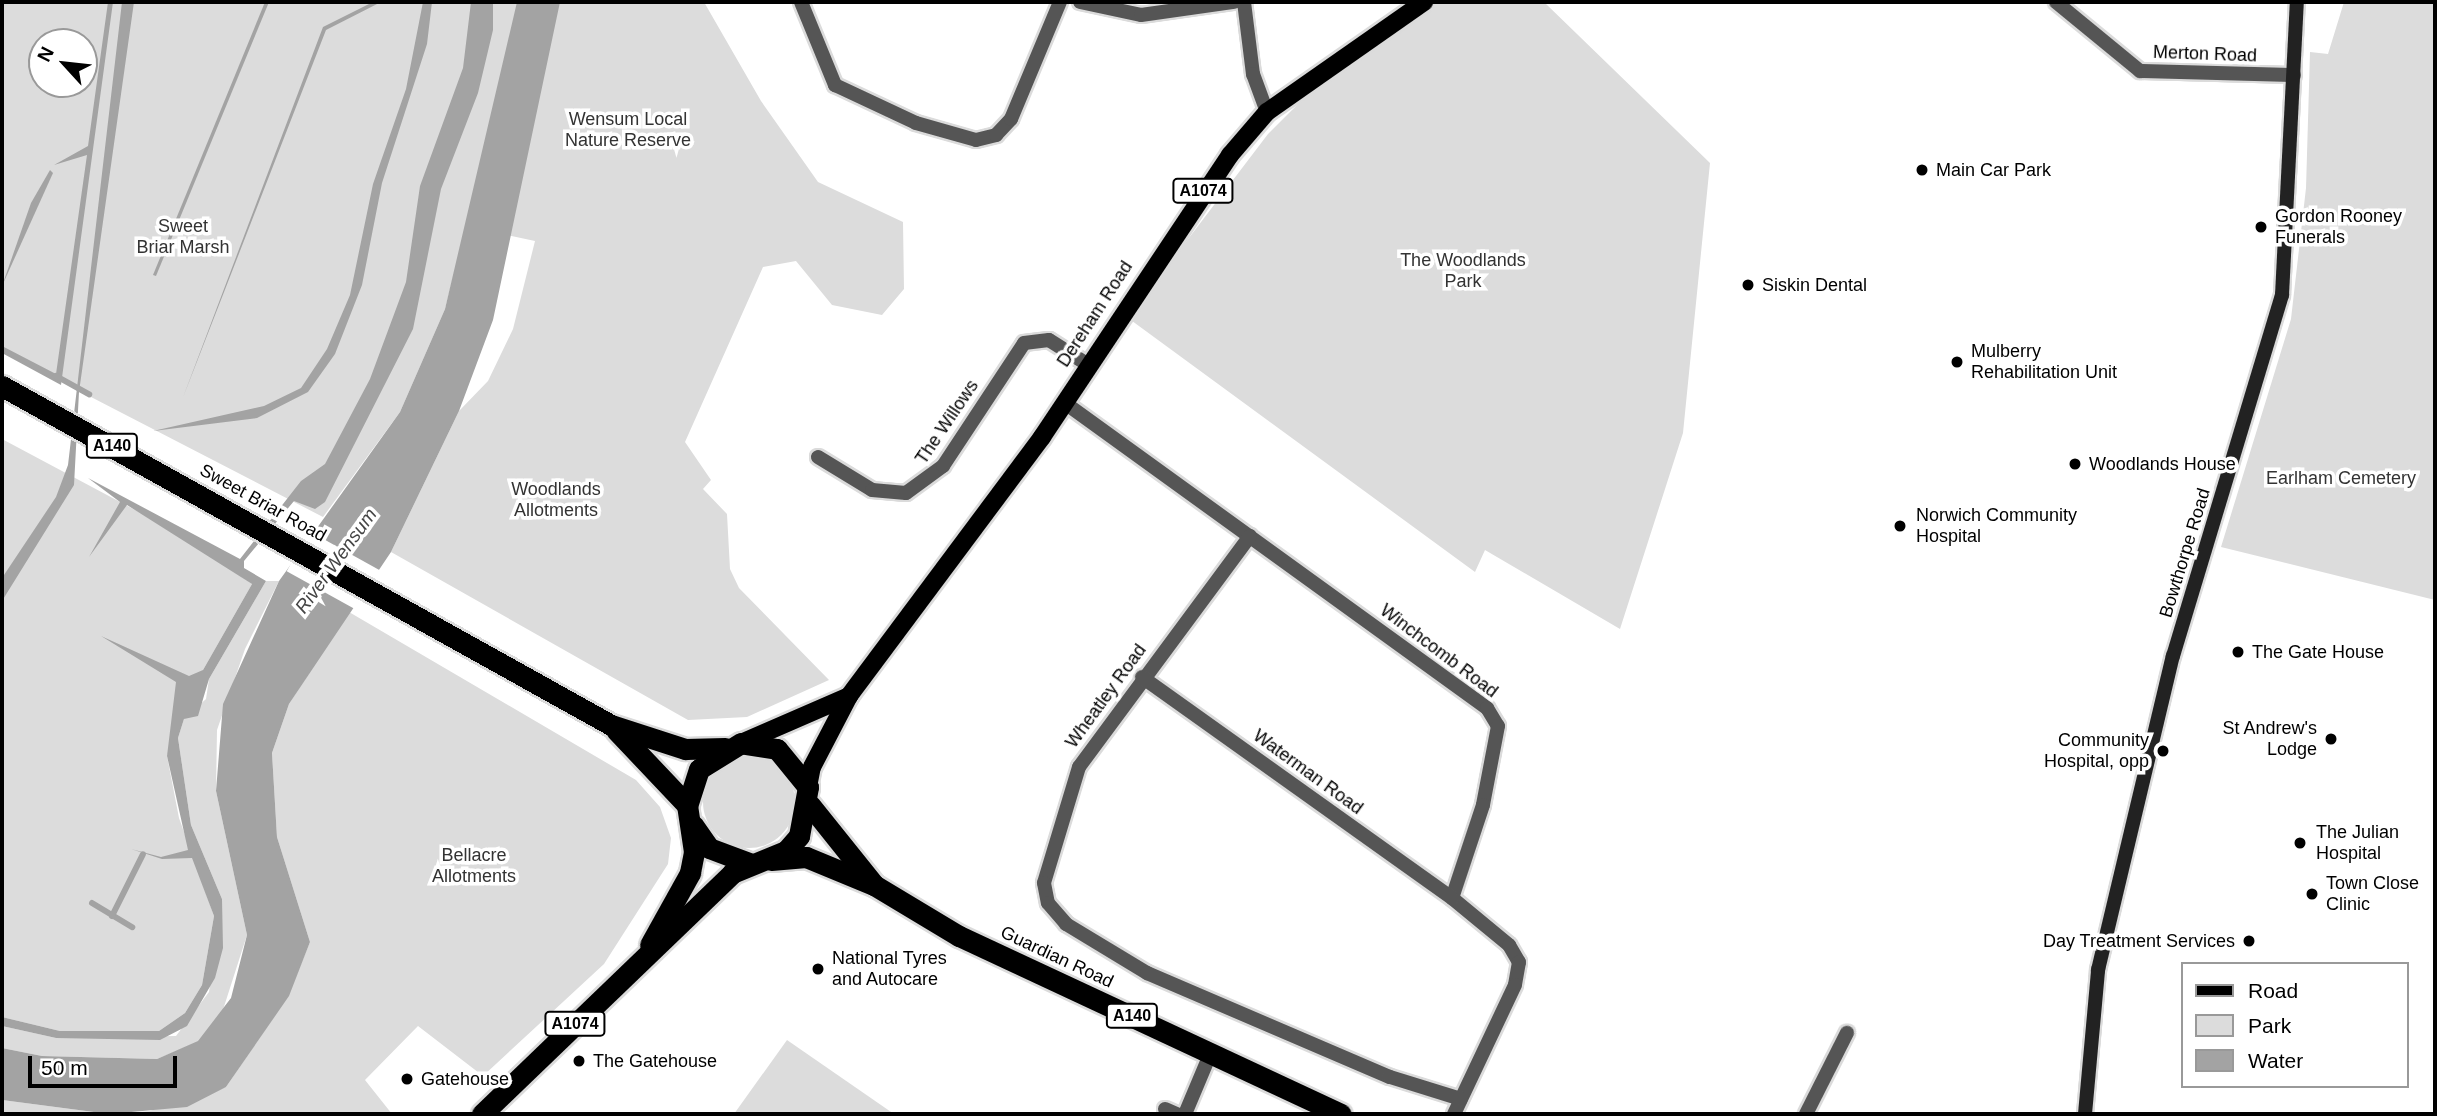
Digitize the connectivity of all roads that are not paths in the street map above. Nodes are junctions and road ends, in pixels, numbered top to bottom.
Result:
1 (801, 2) edge
2 (1060, 2) edge
3 (1080, 2) edge
4 (1234, 2) edge
5 (1244, 2) edge
6 (1424, 2) edge
7 (2056, 2) edge
8 (2297, 2) edge
9 (2294, 75) junction
10 (1267, 112) junction
11 (1090, 366) junction
12 (2, 386) edge
13 (1065, 402) junction
14 (818, 457) dead end
15 (1250, 536) junction
16 (1142, 677) junction
17 (849, 696) junction
18 (611, 725) junction
19 (733, 745) junction
20 (809, 796) junction
21 (689, 813) junction
22 (759, 861) junction
23 (874, 885) junction
24 (1452, 898) junction
25 (1048, 903) joint
26 (650, 945) junction
27 (1846, 1033) dead end
28 (1211, 1052) junction
29 (1461, 1099) junction
30 (496, 1108) edge
31 (482, 1114) edge
32 (1185, 1114) edge
33 (1341, 1114) edge
34 (1454, 1114) edge
35 (1806, 1114) edge
36 (2085, 1114) edge

1 - 2 street
3 - 4 street
5 - 10 street
6 - 10 main road, Dereham Road / A1074
7 - 9 street, Merton Road
8 - 9 street, Bowthorpe Road
9 - 36 street, Bowthorpe Road
10 - 11 main road, Dereham Road / A1074
11 - 13 main road, Dereham Road / A1074
11 - 14 street, The Willows
12 - 18 highway, Sweet Briar Road / A140
13 - 15 street, Winchcomb Road
13 - 17 main road, Dereham Road / A1074
15 - 16 street, Wheatley Road
15 - 24 street, Winchcomb Road
16 - 24 street, Waterman Road
16 - 25 street, Wheatley Road
17 - 19 main road, Dereham Road / A1074
17 - 20 main road, Dereham Road / A1074
18 - 19 highway, Sweet Briar Road / A140
18 - 21 highway, Sweet Briar Road / A140
19 - 20 highway, A140
19 - 21 highway, Dereham Road / A1074
20 - 22 highway, Dereham Road / A1074
20 - 23 highway, Guardian Road / A140
21 - 22 highway, A140
21 - 26 highway, Dereham Road / A1074
22 - 23 highway, Guardian Road / A140
22 - 26 highway, Dereham Road / A1074
23 - 28 highway, Guardian Road / A140
24 - 29 street
25 - 29 street, Guardian Road
26 - 30 highway, Dereham Road / A1074
27 - 35 street
28 - 32 street
28 - 33 highway, Guardian Road / A140
29 - 34 street
30 - 31 highway, Dereham Road / A1074

